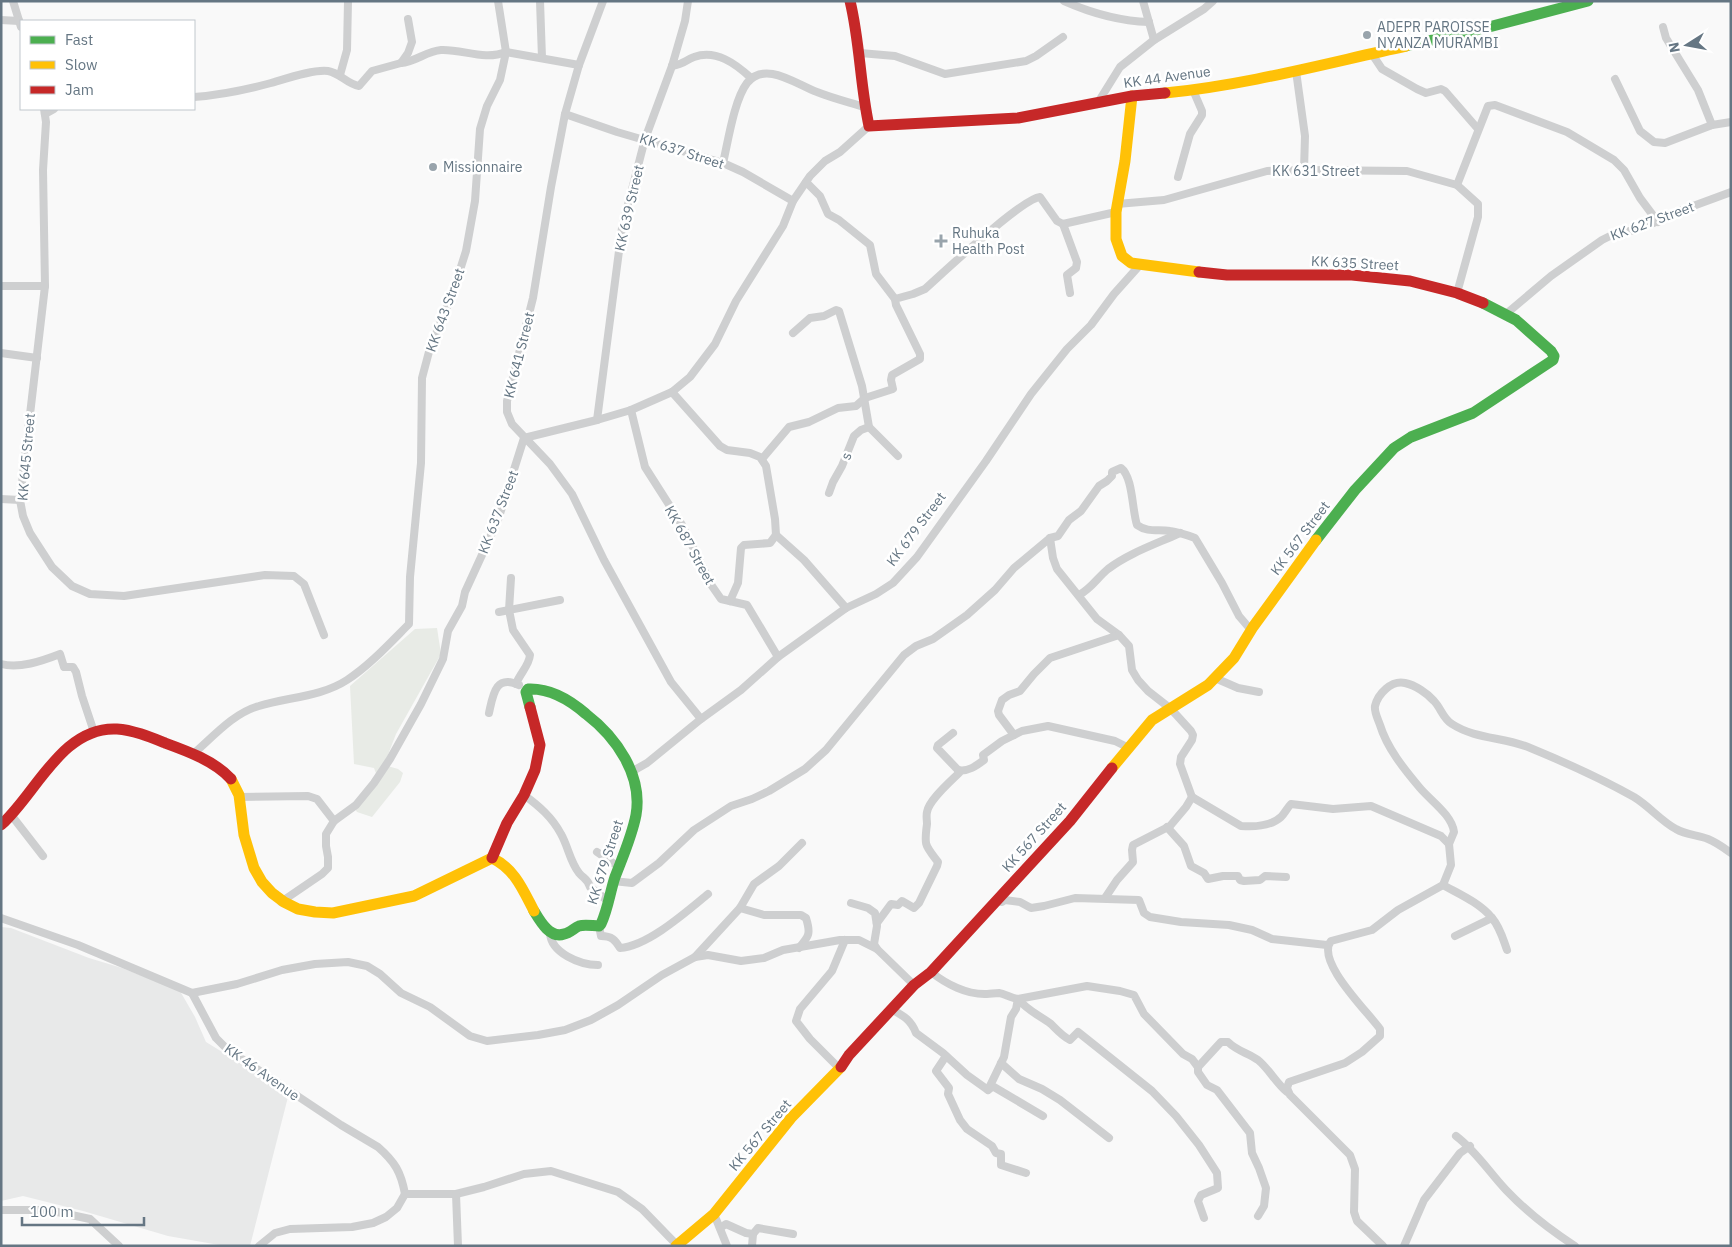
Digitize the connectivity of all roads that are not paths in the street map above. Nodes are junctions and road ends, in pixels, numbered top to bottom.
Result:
1 (13, 1) edge
2 (348, 1) edge
3 (498, 1) edge
4 (540, 1) edge
5 (603, 1) edge
6 (688, 1) edge
7 (850, 1) edge
8 (1064, 1) edge
9 (1143, 1) edge
10 (1213, 1) edge
11 (1588, 1) edge
12 (408, 18) dead end
13 (1, 20) edge
14 (1149, 22) junction
15 (20, 24) edge
16 (1663, 27) dead end
17 (1064, 37) dead end
18 (1154, 40) junction
19 (506, 52) junction
20 (860, 53) junction
21 (1372, 54) junction
22 (542, 58) junction
23 (400, 63) junction
24 (579, 65) junction
25 (672, 66) junction
26 (1296, 71) junction
27 (340, 75) junction
28 (751, 78) junction
29 (1615, 79) dead end
30 (1193, 90) junction
31 (1132, 96) junction
32 (195, 97) edge
33 (1097, 104) junction
34 (864, 107) junction
35 (44, 111) edge
36 (565, 114) junction
37 (1731, 122) edge
38 (1712, 125) junction
39 (869, 126) junction
40 (1478, 128) junction
41 (645, 139) junction
42 (723, 163) junction
43 (1304, 170) junction
44 (1178, 177) dead end
45 (806, 182) junction
46 (1457, 185) junction
47 (1731, 192) edge
48 (793, 201) junction
49 (1116, 208) junction
50 (1658, 222) junction
51 (1063, 224) junction
52 (1139, 266) junction
53 (1, 286) edge
54 (45, 286) junction
55 (1070, 293) dead end
56 (1457, 293) junction
57 (895, 299) junction
58 (1506, 314) junction
59 (793, 333) dead end
60 (1, 352) edge
61 (37, 358) junction
62 (672, 392) junction
63 (865, 398) junction
64 (632, 410) junction
65 (597, 420) junction
66 (869, 428) junction
67 (524, 438) junction
68 (1402, 442) joint
69 (898, 456) dead end
70 (762, 459) junction
71 (829, 493) dead end
72 (1, 499) edge
73 (20, 500) junction
74 (1180, 534) junction
75 (776, 535) junction
76 (1050, 538) junction
77 (511, 578) dead end
78 (1079, 596) junction
79 (560, 600) dead end
80 (730, 601) junction
81 (846, 608) junction
82 (509, 610) junction
83 (499, 612) dead end
84 (1251, 630) junction
85 (324, 635) dead end
86 (1119, 635) junction
87 (778, 657) junction
88 (1, 664) edge
89 (1215, 678) junction
90 (516, 684) junction
91 (530, 688) junction
92 (1259, 692) dead end
93 (1171, 708) junction
94 (489, 713) dead end
95 (701, 719) junction
96 (94, 732) junction
97 (953, 733) dead end
98 (1014, 735) junction
99 (1129, 748) junction
100 (192, 755) junction
101 (958, 770) junction
102 (631, 772) junction
103 (524, 795) junction
104 (239, 796) junction
105 (1192, 797) junction
106 (12, 816) junction
107 (334, 821) junction
108 (1, 825) edge
109 (1167, 827) junction
110 (802, 843) dead end
111 (1449, 844) junction
112 (597, 852) dead end
113 (1731, 853) edge
114 (43, 856) dead end
115 (492, 858) junction
116 (619, 868) junction
117 (1286, 877) dead end
118 (613, 881) junction
119 (1443, 885) junction
120 (708, 894) dead end
121 (1105, 898) junction
122 (608, 901) junction
123 (997, 901) junction
124 (281, 902) junction
125 (851, 904) dead end
126 (740, 908) junction
127 (1, 918) edge
128 (1492, 918) junction
129 (877, 923) junction
130 (599, 926) junction
131 (550, 933) junction
132 (1455, 936) dead end
133 (845, 940) junction
134 (1327, 945) junction
135 (799, 948) junction
136 (877, 949) junction
137 (1507, 950) dead end
138 (696, 957) junction
139 (598, 965) dead end
140 (931, 972) junction
141 (914, 985) junction
142 (192, 993) junction
143 (1018, 998) junction
144 (891, 1009) junction
145 (946, 1056) junction
146 (1000, 1063) junction
147 (1198, 1067) junction
148 (840, 1069) junction
149 (988, 1090) junction
150 (1287, 1092) junction
151 (1043, 1116) dead end
152 (1456, 1136) dead end
153 (1109, 1138) dead end
154 (1470, 1146) junction
155 (1026, 1174) dead end
156 (405, 1194) junction
157 (456, 1194) junction
158 (1, 1210) edge
159 (714, 1214) junction
160 (1258, 1216) dead end
161 (1204, 1218) dead end
162 (720, 1228) junction
163 (753, 1234) junction
164 (793, 1234) dead end
165 (677, 1245) edge
166 (119, 1246) edge
167 (259, 1246) edge
168 (458, 1246) edge
169 (727, 1246) edge
170 (752, 1246) edge
171 (1383, 1246) edge
172 (1404, 1246) edge
173 (1575, 1246) edge

1 - 15 street
2 - 27 street
3 - 19 street, KK 643 Street
4 - 22 street
5 - 24 street, KK 641 Street
6 - 25 street, KK 639 Street
7 - 20 street
8 - 14 street
9 - 14 street
10 - 18 street
11 - 21 street, KK 44 Avenue
12 - 23 street
13 - 15 street
14 - 18 street
16 - 38 street
17 - 20 street
18 - 33 street
19 - 22 street
19 - 23 street
19 - 100 street, KK 643 Street
20 - 34 street
21 - 26 street, KK 44 Avenue
21 - 40 street
22 - 24 street
23 - 27 street
24 - 36 street, KK 641 Street
25 - 28 street
25 - 41 street, KK 639 Street
26 - 30 street, KK 44 Avenue
26 - 43 street
27 - 32 street
28 - 34 street
28 - 42 street
29 - 38 street
30 - 31 street, KK 44 Avenue
30 - 44 street
31 - 33 street, KK 44 Avenue
31 - 49 street
33 - 39 street, KK 44 Avenue
34 - 39 street
35 - 54 street, KK 645 Street
36 - 41 street, KK 637 Street
36 - 67 street, KK 641 Street
37 - 38 street
39 - 45 street
40 - 46 street
40 - 50 street
41 - 42 street, KK 637 Street
41 - 65 street, KK 639 Street
42 - 48 street, KK 637 Street
43 - 46 street, KK 631 Street
43 - 49 street, KK 631 Street
45 - 48 street
45 - 57 street
46 - 56 street, KK 631 Street
47 - 50 street, KK 627 Street
48 - 62 street
49 - 51 street, KK 631 Street
49 - 52 street
50 - 58 street, KK 627 Street
51 - 55 street
51 - 57 street
52 - 56 street, KK 635 Street
52 - 81 street, KK 679 Street
53 - 54 street
54 - 61 street, KK 645 Street
56 - 58 street, KK 635 Street
57 - 63 street
58 - 68 street, KK 635 Street
59 - 63 street
60 - 61 street
61 - 73 street, KK 645 Street
62 - 64 street
62 - 70 street
63 - 66 street
63 - 70 street
64 - 65 street
64 - 80 street, KK 687 Street
65 - 67 street
66 - 69 street
66 - 71 street, s
67 - 95 street, KK 641 Street
67 - 107 street, KK 637 Street
68 - 84 street, KK 567 Street
70 - 75 street
72 - 73 street
73 - 85 street, KK 645 Street
74 - 76 street
74 - 78 street
74 - 84 street
75 - 80 street
75 - 81 street
76 - 78 street
76 - 118 street
77 - 82 street
78 - 86 street
79 - 82 street
80 - 87 street, KK 687 Street
81 - 87 street, KK 679 Street
82 - 83 street
82 - 90 street
84 - 89 street, KK 567 Street
86 - 93 street
86 - 98 street
87 - 95 street, KK 679 Street
88 - 96 street
89 - 92 street
89 - 93 street, KK 567 Street
90 - 91 street
90 - 94 street
91 - 102 street
91 - 103 street
93 - 99 street, KK 567 Street
93 - 105 street
95 - 102 street, KK 679 Street
96 - 100 street
96 - 106 street
97 - 101 street
98 - 99 street
98 - 101 street
99 - 123 street, KK 567 Street
100 - 104 street
101 - 129 street
102 - 116 street, KK 679 Street
103 - 115 street
103 - 122 street
104 - 107 street
104 - 124 street
105 - 109 street
105 - 111 street
106 - 108 street
106 - 114 street
107 - 124 street
109 - 117 street
109 - 121 street
110 - 126 street
111 - 113 street
111 - 119 street
112 - 116 street
115 - 124 street
115 - 131 street
116 - 118 street, KK 679 Street
118 - 122 street, KK 679 Street
119 - 128 street
119 - 134 street
120 - 130 street
121 - 123 street
121 - 134 street
122 - 130 street, KK 679 Street
123 - 140 street, KK 567 Street
125 - 129 street
126 - 135 street
126 - 138 street
127 - 142 street
128 - 132 street
128 - 137 street
129 - 136 street
130 - 131 street, KK 679 Street
131 - 139 street
133 - 135 street
133 - 136 street
133 - 148 street
134 - 150 street
135 - 138 street
136 - 141 street
138 - 142 street
140 - 141 street, KK 567 Street
140 - 143 street
141 - 144 street, KK 567 Street
142 - 156 street, KK 46 Avenue
143 - 146 street
143 - 147 street
143 - 161 street
144 - 145 street
144 - 148 street, KK 567 Street
145 - 149 street
145 - 155 street
146 - 149 street
146 - 153 street
147 - 150 street
147 - 160 street
148 - 159 street, KK 567 Street
149 - 151 street
150 - 171 street
152 - 154 street
154 - 172 street
154 - 173 street
156 - 157 street
156 - 167 street
157 - 165 street
157 - 168 street
158 - 166 street
159 - 162 street
159 - 165 street, KK 567 Street
162 - 163 street
162 - 169 street
163 - 164 street
163 - 170 street

